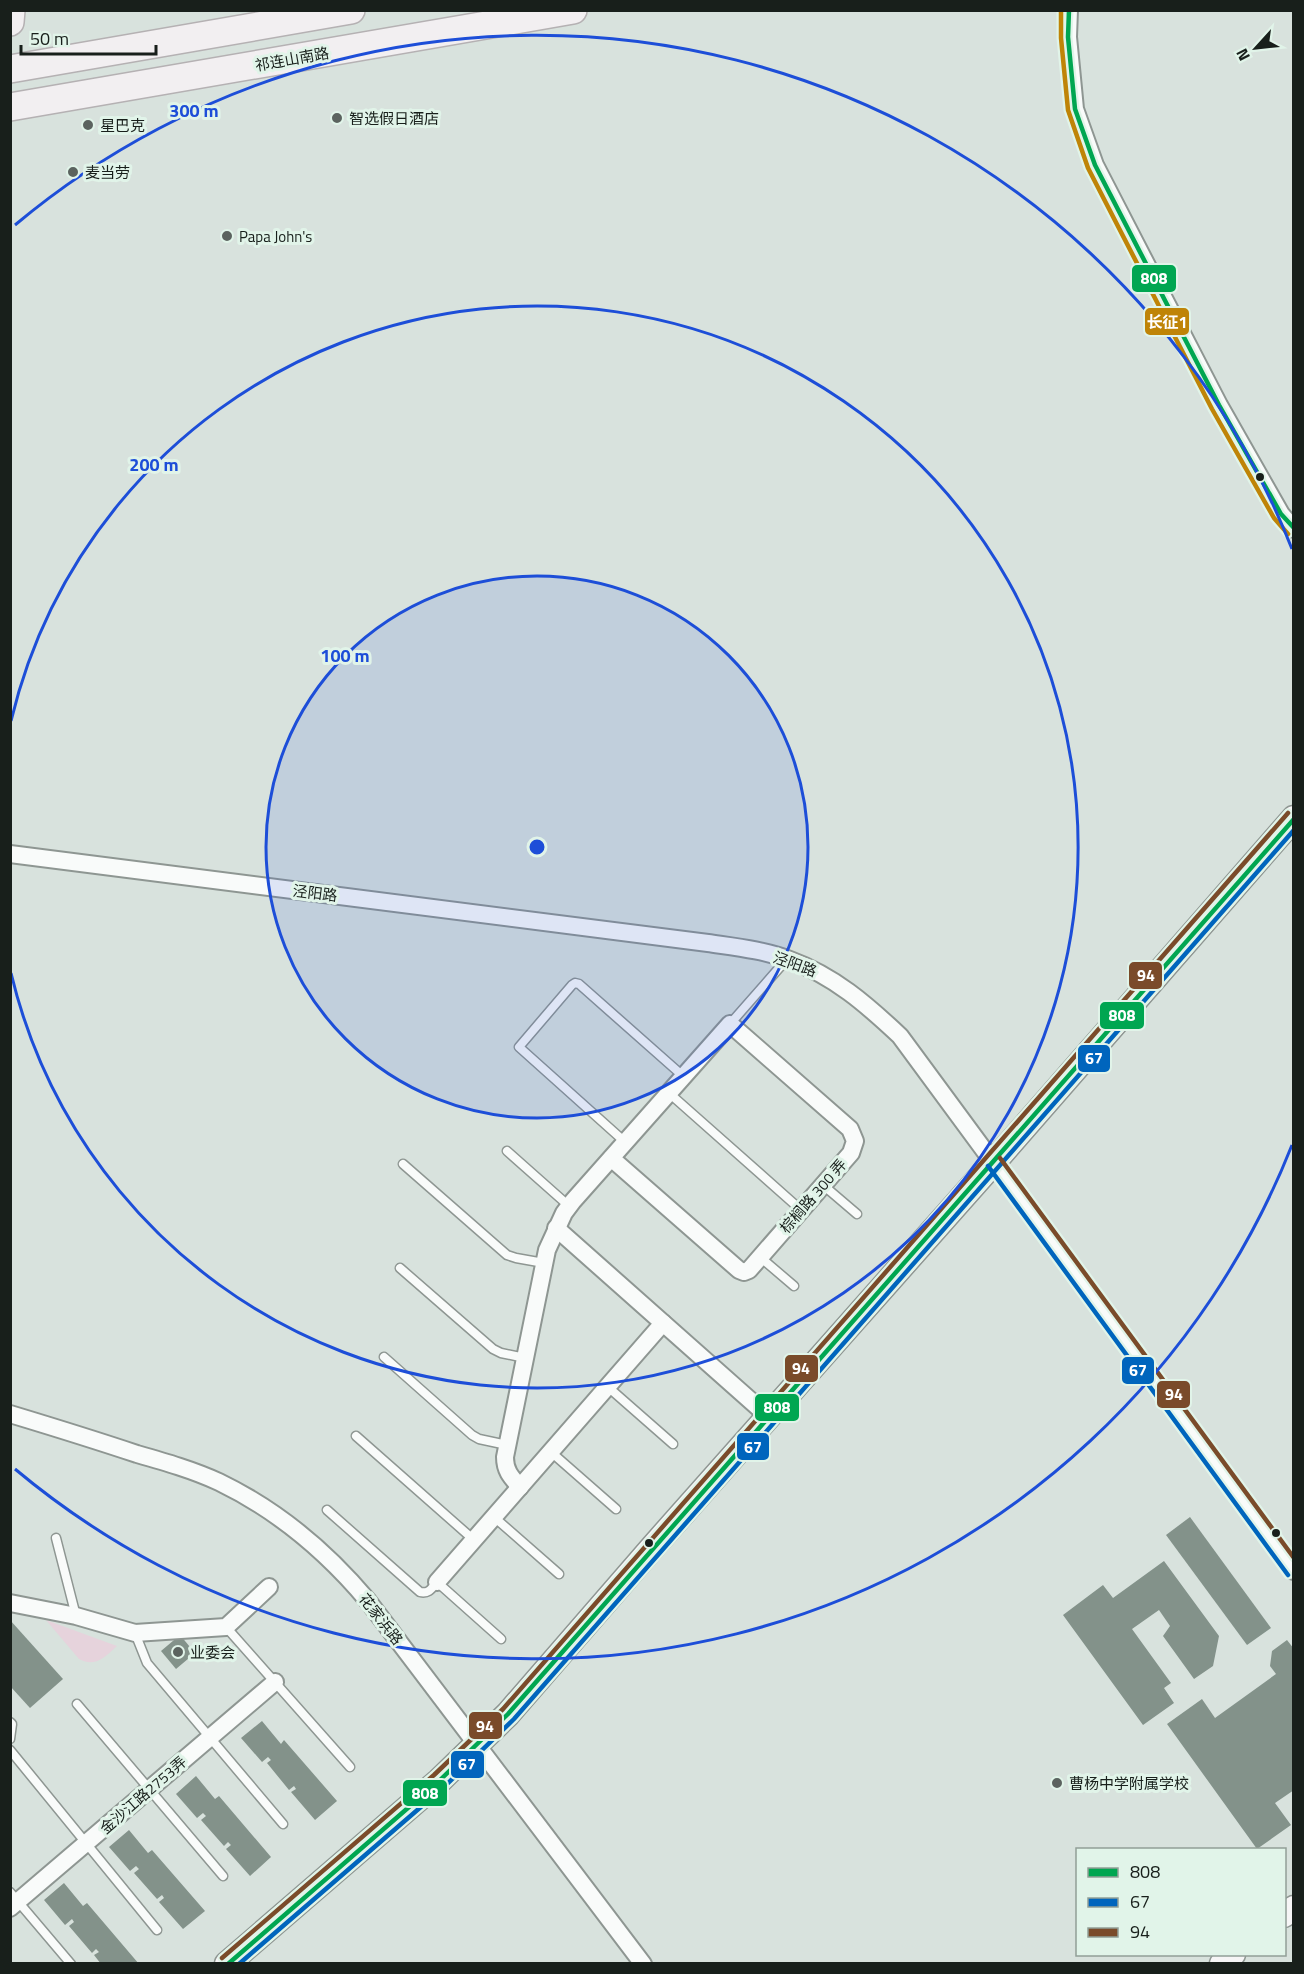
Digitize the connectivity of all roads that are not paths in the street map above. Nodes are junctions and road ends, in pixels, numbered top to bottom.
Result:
1 (11, 10) edge
2 (351, 10) edge
3 (573, 10) edge
4 (1070, 10) edge
5 (10, 22) edge
6 (10, 69) edge
7 (10, 107) edge
8 (1293, 529) edge
9 (1293, 818) edge
10 (10, 854) edge
11 (788, 959) junction
12 (730, 1024) junction
13 (683, 1076) junction
14 (669, 1093) junction
15 (625, 1142) junction
16 (507, 1151) dead end
17 (611, 1158) junction
18 (994, 1162) junction
19 (403, 1164) dead end
20 (823, 1185) junction
21 (569, 1206) junction
22 (801, 1210) junction
23 (857, 1214) dead end
24 (556, 1228) junction
25 (760, 1257) junction
26 (544, 1263) junction
27 (400, 1268) dead end
28 (794, 1286) dead end
29 (663, 1323) junction
30 (384, 1357) dead end
31 (525, 1358) junction
32 (608, 1386) junction
33 (10, 1414) edge
34 (769, 1417) junction
35 (356, 1436) dead end
36 (673, 1444) dead end
37 (507, 1445) junction
38 (551, 1452) junction
39 (520, 1487) junction
40 (616, 1509) dead end
41 (327, 1510) dead end
42 (494, 1517) junction
43 (56, 1538) dead end
44 (474, 1540) junction
45 (1293, 1571) edge
46 (559, 1574) dead end
47 (437, 1582) junction
48 (269, 1587) dead end
49 (10, 1603) edge
50 (76, 1616) junction
51 (226, 1628) junction
52 (135, 1633) junction
53 (501, 1639) dead end
54 (275, 1682) junction
55 (77, 1704) dead end
56 (10, 1722) edge
57 (209, 1738) junction
58 (10, 1739) edge
59 (478, 1746) junction
60 (10, 1750) edge
61 (350, 1767) dead end
62 (150, 1790) junction
63 (283, 1824) dead end
64 (87, 1844) junction
65 (223, 1876) dead end
66 (13, 1901) edge
67 (157, 1930) dead end
68 (71, 1964) edge
69 (227, 1964) edge
70 (643, 1964) edge

1 - 5 main road
2 - 6 main road
3 - 7 main road, 祁连山南路
4 - 8 street
9 - 18 street
10 - 11 street, 泾阳路
11 - 12 lane
11 - 18 street, 泾阳路
12 - 13 street
12 - 20 street, 棕榈路 300 弄
13 - 14 street
13 - 15 lane
14 - 15 street
14 - 22 lane
15 - 17 street
16 - 21 lane
17 - 21 street
17 - 25 street, 棕榈路 300 弄
18 - 34 street
18 - 45 street, 泾阳路
19 - 26 lane
20 - 22 street, 棕榈路 300 弄
20 - 23 lane
21 - 24 street
22 - 25 street, 棕榈路 300 弄
24 - 26 street
24 - 29 street
25 - 28 lane
26 - 31 street
27 - 31 lane
29 - 32 street
29 - 34 street
30 - 37 lane
31 - 37 street
32 - 36 lane
32 - 38 street
33 - 59 street, 花家浜路
34 - 59 street
35 - 44 lane
37 - 39 street
38 - 39 street
38 - 40 lane
39 - 42 street
41 - 47 lane
42 - 44 street
42 - 46 lane
43 - 50 lane
44 - 47 street
47 - 53 lane
48 - 51 street
49 - 50 street
50 - 52 street
51 - 52 street
51 - 54 lane
52 - 57 lane
54 - 57 street, 金沙江路2753弄
54 - 61 lane
55 - 62 lane
56 - 58 lane
57 - 62 street, 金沙江路2753弄
57 - 63 lane
59 - 69 street
59 - 70 street, 花家浜路
60 - 64 lane
62 - 64 street, 金沙江路2753弄
62 - 65 lane
64 - 66 street, 金沙江路2753弄
64 - 67 lane
66 - 68 lane

